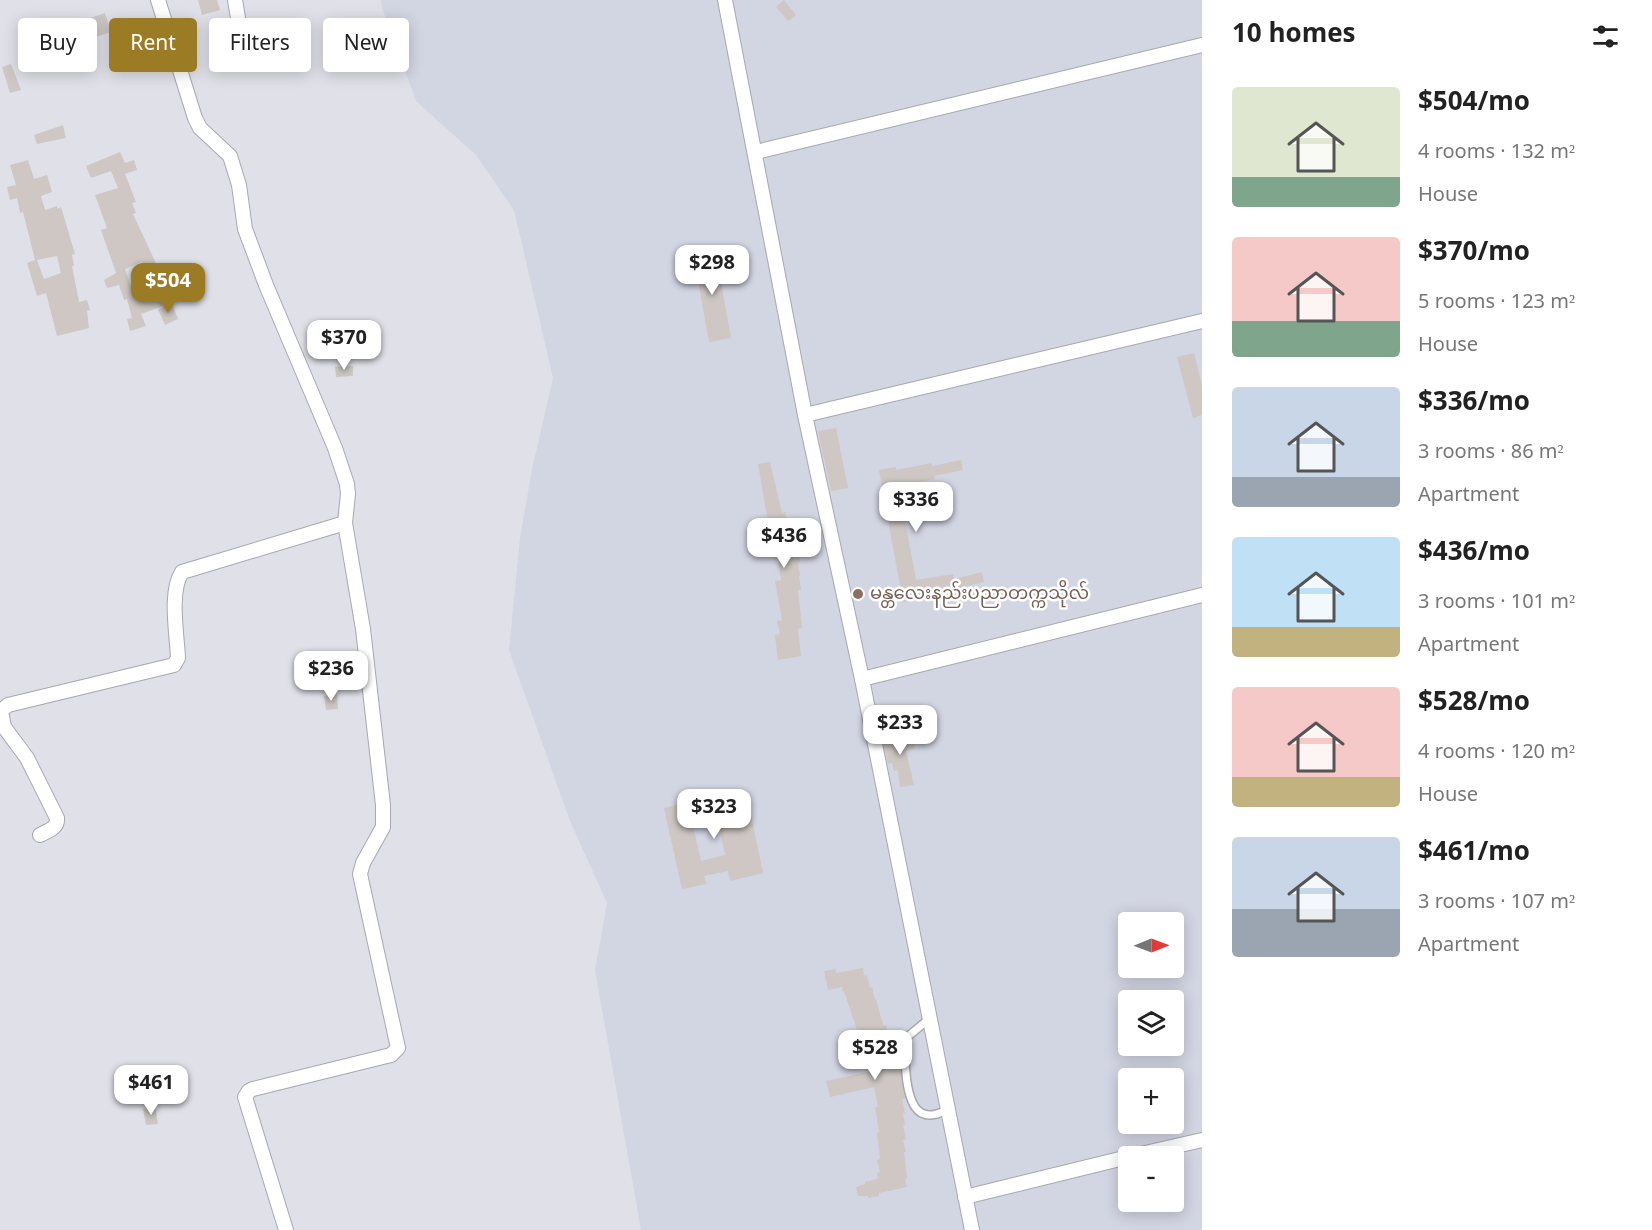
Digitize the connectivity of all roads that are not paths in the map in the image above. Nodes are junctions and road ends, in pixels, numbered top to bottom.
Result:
1 (158, 0) edge
2 (235, 0) edge
3 (725, 0) edge
4 (238, 18) dead end
5 (1202, 45) edge
6 (756, 152) junction
7 (1202, 321) edge
8 (805, 415) junction
9 (345, 523) junction
10 (1202, 596) edge
11 (862, 679) junction
12 (40, 835) dead end
13 (929, 1019) junction
14 (947, 1110) junction
15 (1202, 1140) edge
16 (1177, 1146) edge
17 (1118, 1160) edge
18 (965, 1197) junction
19 (286, 1230) edge
20 (972, 1230) edge

1 - 9 street
2 - 4 street
3 - 6 street
5 - 6 street
6 - 8 street
7 - 8 street
8 - 11 street
9 - 12 street
9 - 19 street
10 - 11 street
11 - 13 street
13 - 14 street
13 - 14 lane
14 - 18 street
15 - 16 street
17 - 18 street
18 - 20 street

